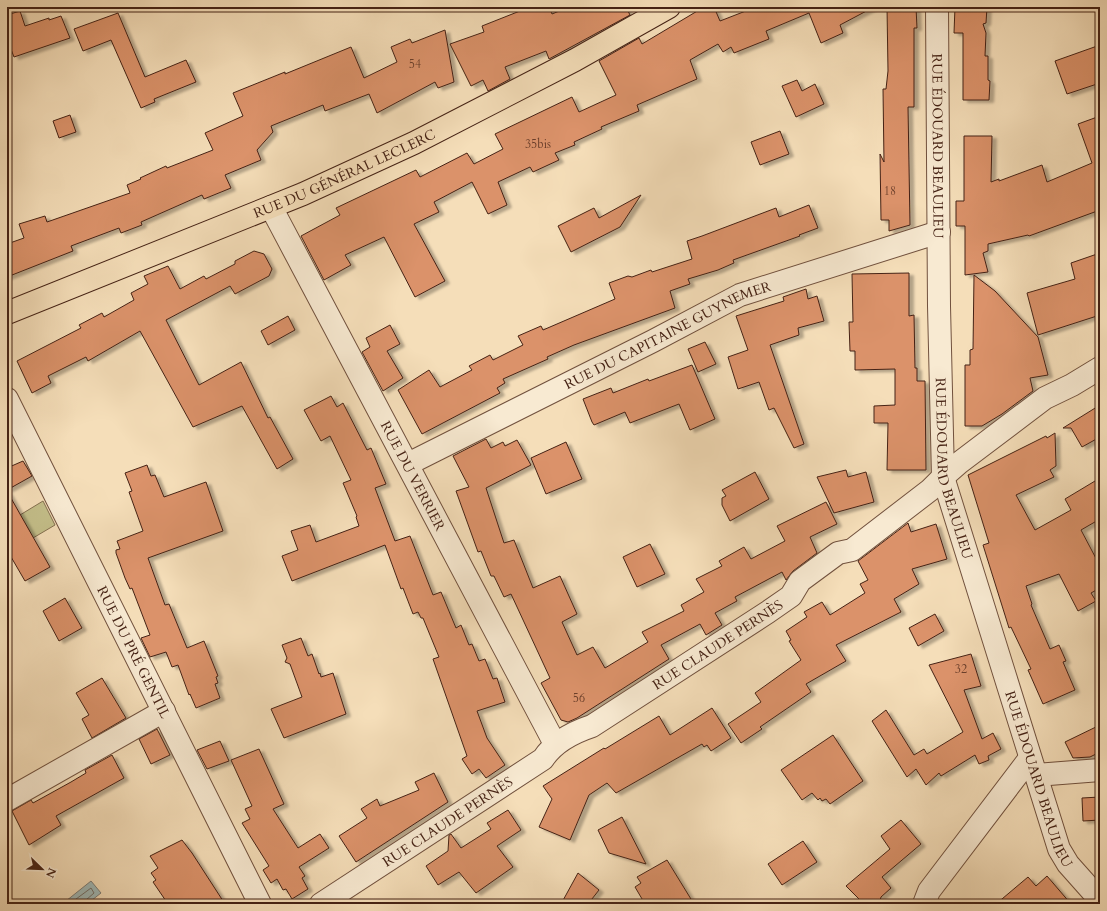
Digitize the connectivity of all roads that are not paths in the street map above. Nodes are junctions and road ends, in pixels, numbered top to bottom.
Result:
1 (669, 7) edge
2 (937, 7) edge
3 (271, 207) junction
4 (939, 232) junction
5 (7, 313) edge
6 (1100, 368) edge
7 (7, 399) edge
8 (408, 464) junction
9 (943, 477) junction
10 (164, 711) junction
11 (555, 744) junction
12 (1033, 766) junction
13 (1100, 770) edge
14 (7, 800) edge
15 (1100, 900) edge
16 (260, 904) edge
17 (321, 904) edge
18 (924, 904) edge

1 - 3 main road, RUE DU GÉNÉRAL LECLERC
2 - 4 street, RUE ÉDOUARD BEAULIEU
3 - 5 main road, RUE DU GÉNÉRAL LECLERC
3 - 8 street, RUE DU VERRIER
4 - 8 street, RUE DU CAPITAINE GUYNEMER
4 - 9 street, RUE ÉDOUARD BEAULIEU
6 - 9 street, RUE CLAUDE PERNÈS
7 - 10 street, RUE DU PRÉ GENTIL
8 - 11 street, RUE DU VERRIER
9 - 11 street, RUE CLAUDE PERNÈS
9 - 12 street, RUE ÉDOUARD BEAULIEU
10 - 14 street
10 - 16 street, RUE DU PRÉ GENTIL
11 - 17 street, RUE CLAUDE PERNÈS
12 - 13 street
12 - 15 street, RUE ÉDOUARD BEAULIEU
12 - 18 street

